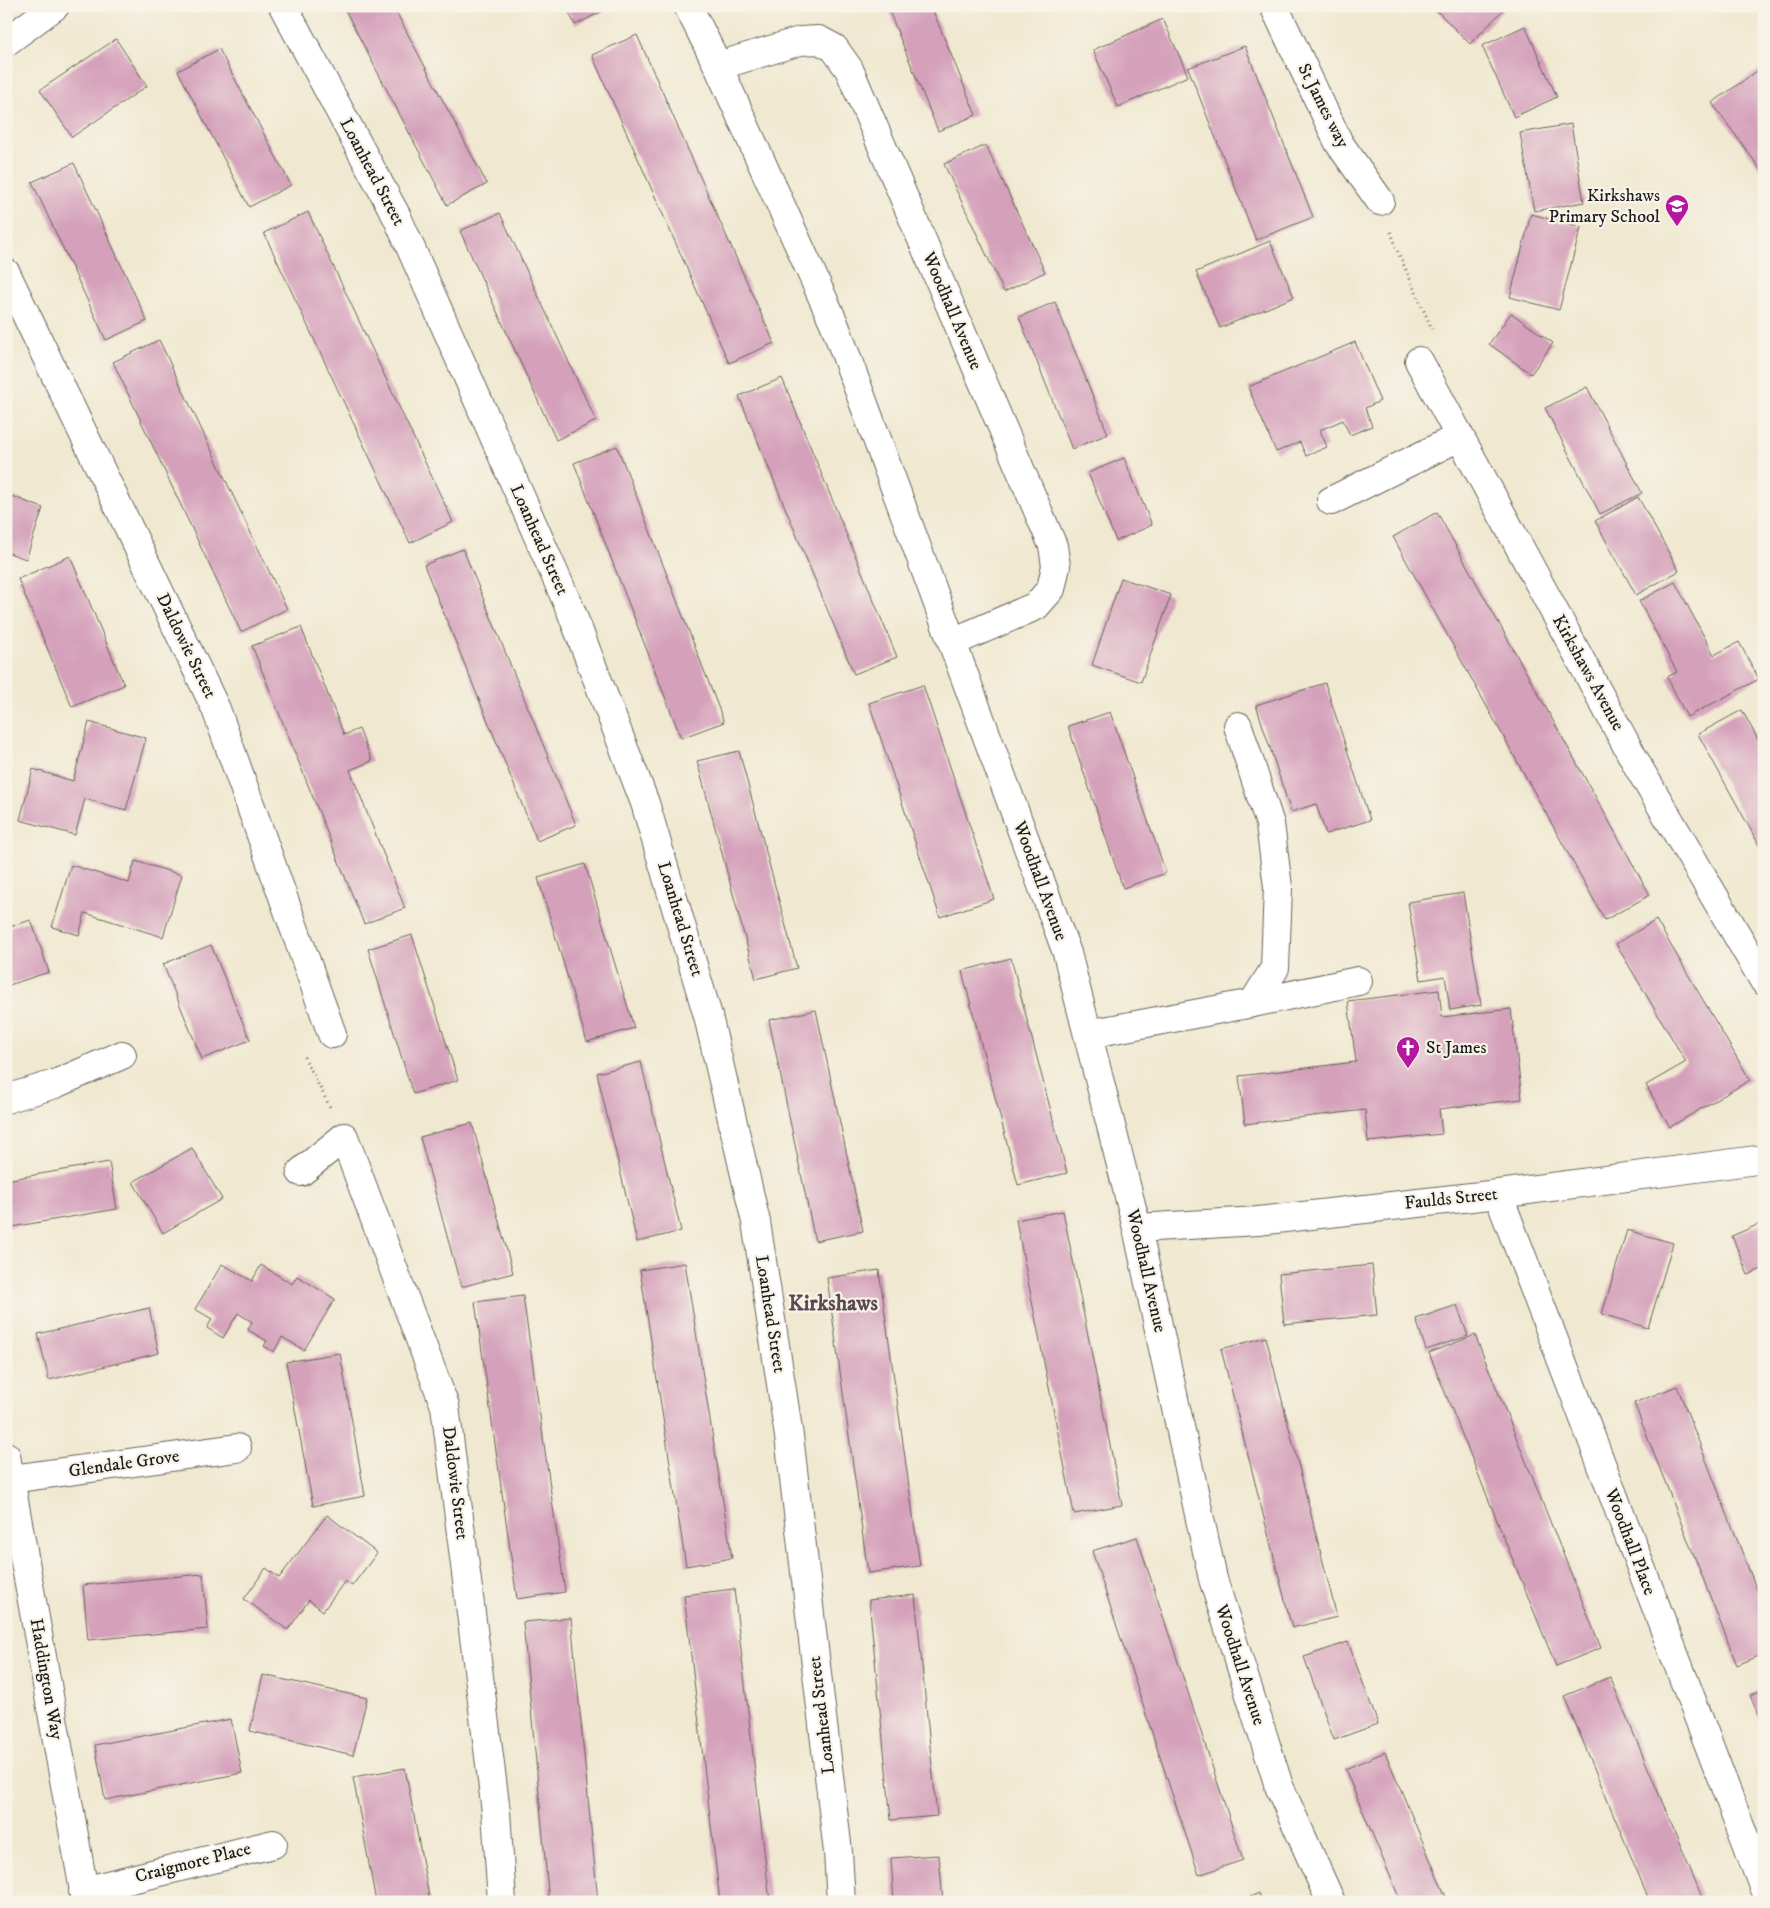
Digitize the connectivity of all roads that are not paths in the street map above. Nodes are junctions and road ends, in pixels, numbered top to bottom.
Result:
1 (55, 6) edge
2 (284, 6) edge
3 (688, 6) edge
4 (1274, 6) edge
5 (6, 42) edge
6 (718, 66) junction
7 (1380, 201) road end
8 (6, 273) edge
9 (1419, 361) road end
10 (1459, 438) junction
11 (1331, 501) dead end
12 (953, 642) junction
13 (1238, 726) dead end
14 (1764, 981) edge
15 (1358, 982) dead end
16 (1253, 1003) junction
17 (332, 1034) road end
18 (1088, 1034) junction
19 (122, 1055) dead end
20 (6, 1099) edge
21 (1764, 1159) edge
22 (301, 1172) dead end
23 (1498, 1194) junction
24 (1137, 1228) junction
25 (237, 1448) dead end
26 (9, 1468) edge
27 (274, 1844) dead end
28 (1764, 1889) edge
29 (84, 1896) edge
30 (502, 1902) edge
31 (841, 1902) edge
32 (1331, 1902) edge

1 - 5 street
2 - 31 street, Loanhead Street
3 - 6 street, Woodhall Avenue
4 - 7 street, St James way
6 - 12 street, Woodhall Avenue
6 - 12 street, Woodhall Avenue
8 - 17 street, Daldowie Street
9 - 10 street, Kirkshaws Avenue
10 - 11 street
10 - 14 street, Kirkshaws Avenue
12 - 18 street, Woodhall Avenue
13 - 16 street
15 - 16 street
16 - 18 street
18 - 24 street, Woodhall Avenue
19 - 20 street
21 - 23 street, Faulds Street
22 - 30 street, Daldowie Street
23 - 24 street, Faulds Street
23 - 28 street, Woodhall Place
24 - 32 street, Woodhall Avenue
25 - 26 street, Glendale Grove
26 - 29 street, Haddington Way
27 - 29 street, Craigmore Place

